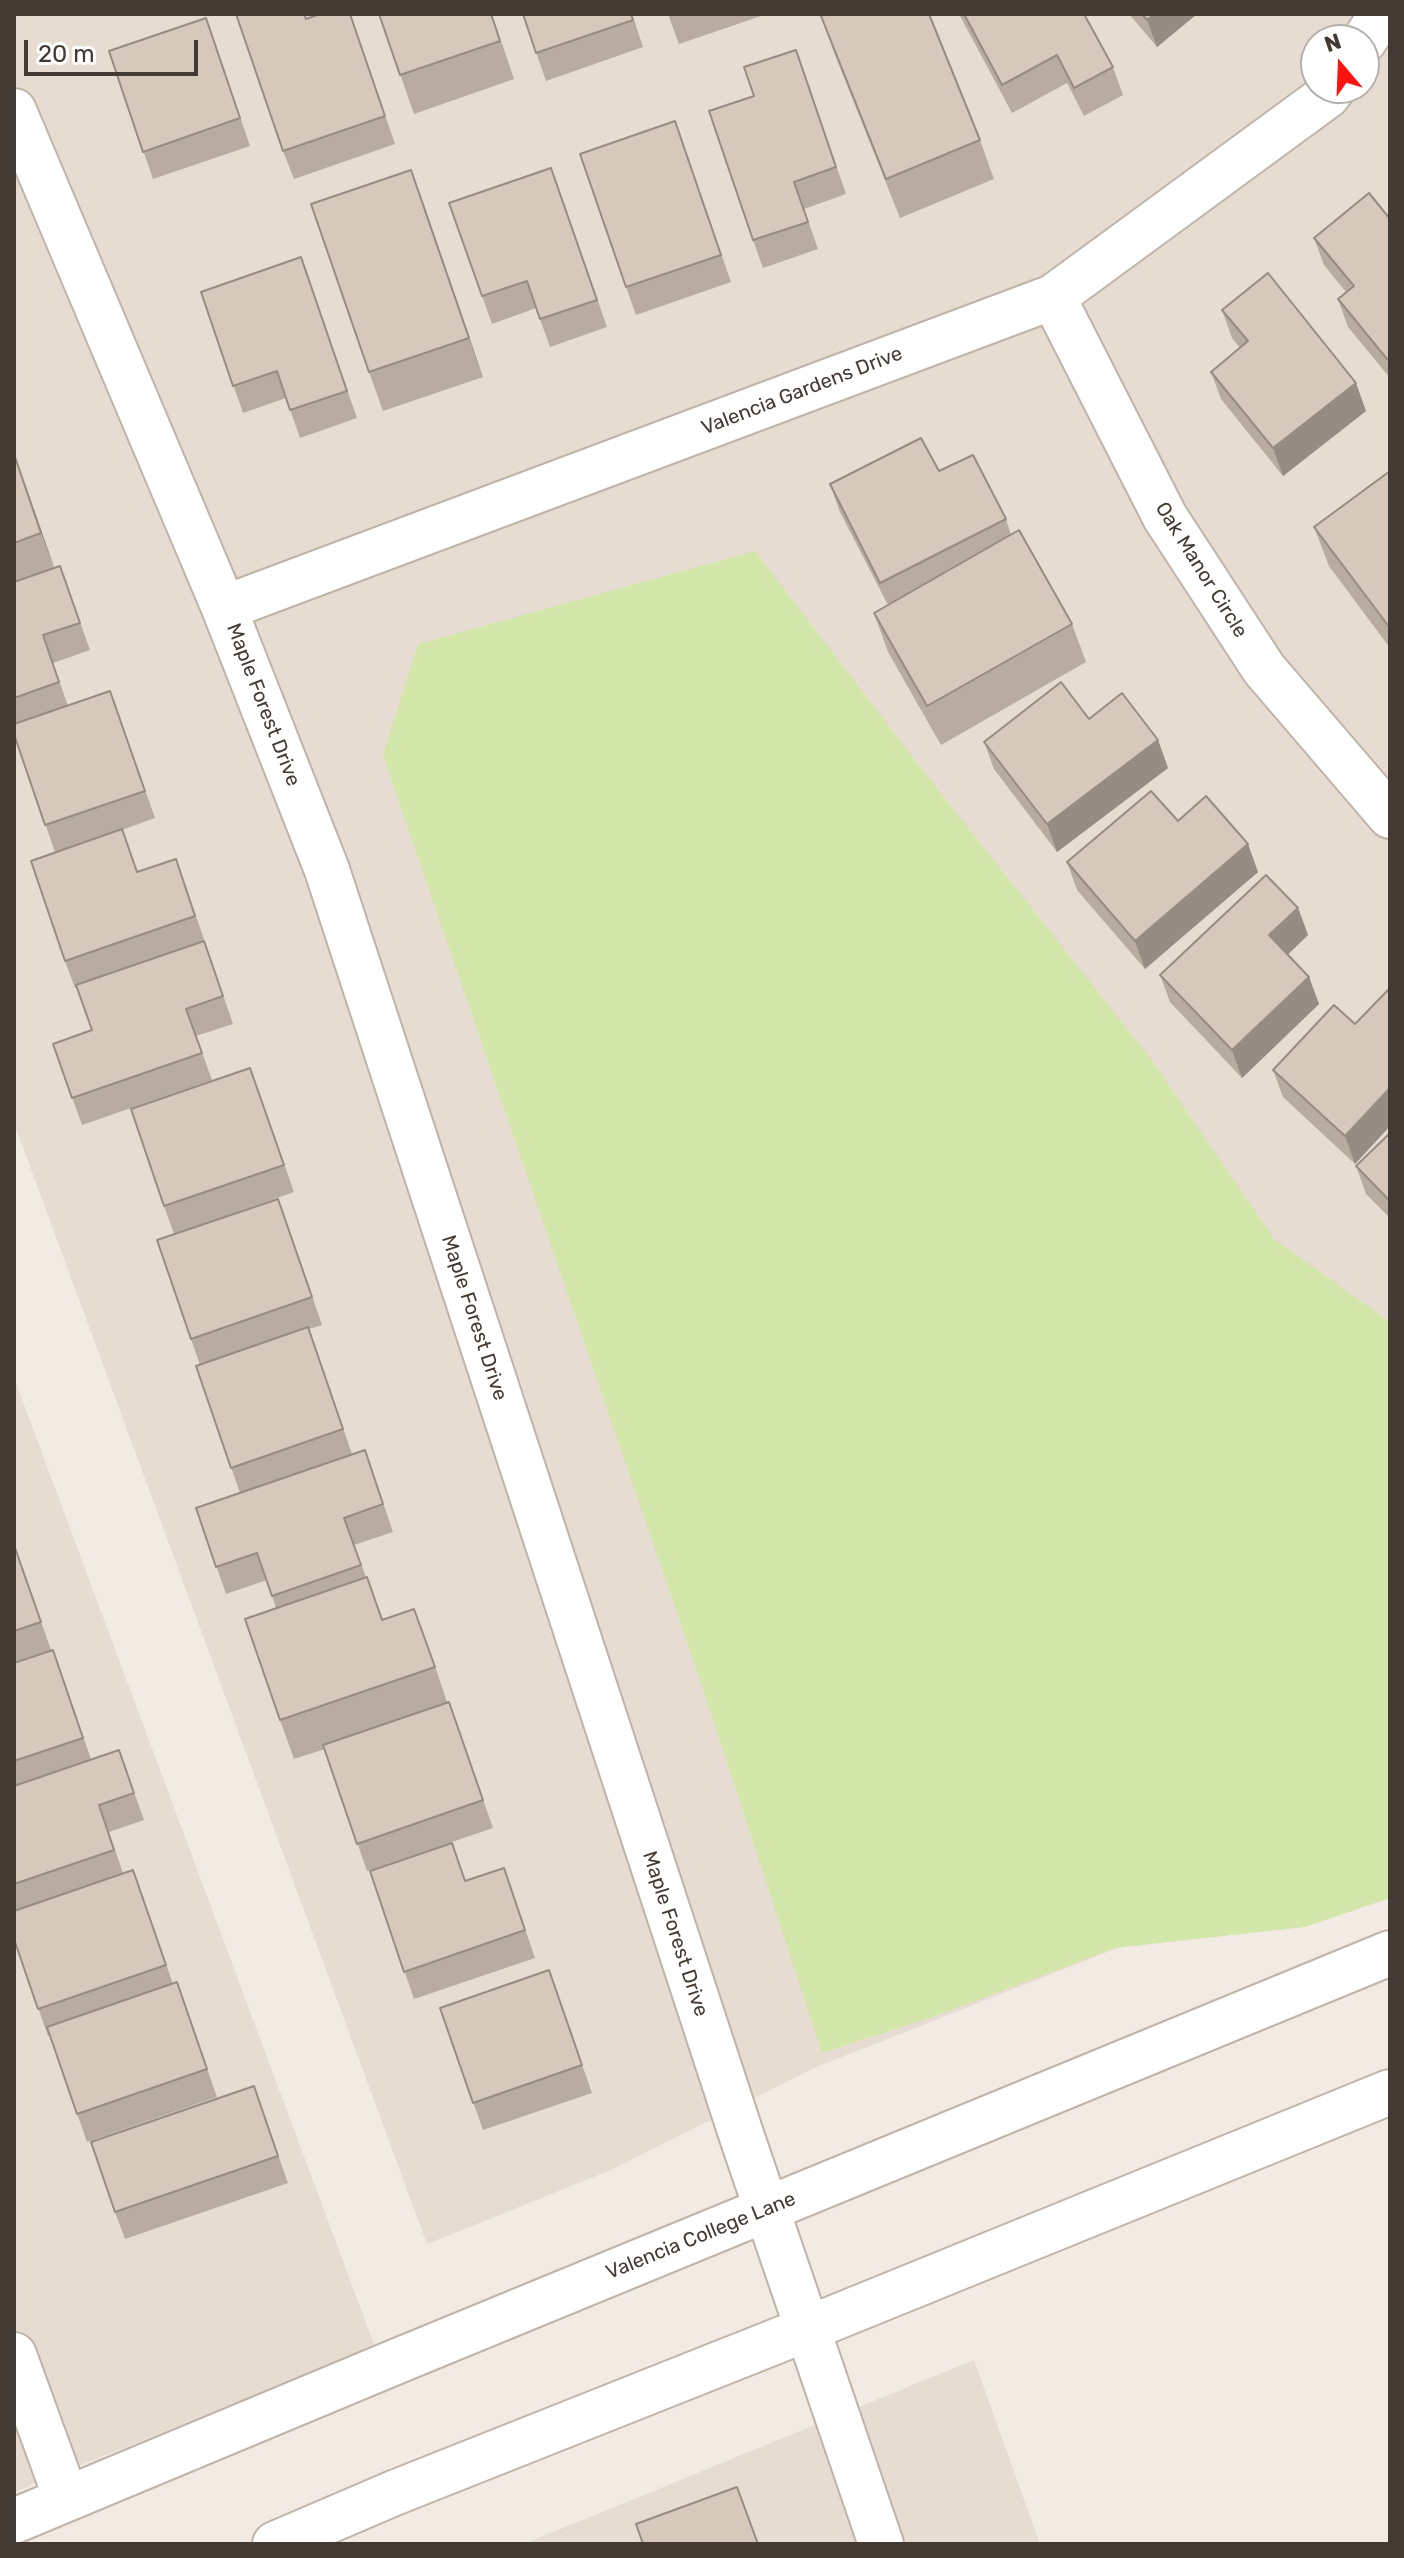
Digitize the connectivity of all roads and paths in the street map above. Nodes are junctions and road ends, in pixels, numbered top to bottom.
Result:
1 (1316, 104) edge
2 (14, 111) edge
3 (1053, 297) junction
4 (224, 608) junction
5 (1390, 816) edge
6 (1390, 1953) edge
7 (1390, 2092) edge
8 (766, 2209) junction
9 (807, 2329) junction
10 (14, 2355) edge
11 (66, 2498) junction
12 (14, 2521) edge
13 (275, 2544) edge
14 (881, 2544) edge

1 - 3 street, Valencia Gardens Drive
2 - 4 street, Maple Forest Drive
3 - 4 street, Valencia Gardens Drive
3 - 5 street, Oak Manor Circle
4 - 8 street, Maple Forest Drive
6 - 8 street, Valencia College Lane
7 - 9 street
8 - 9 street, Maple Forest Drive
8 - 11 street, Valencia College Lane
9 - 13 street
9 - 14 street, Maple Forest Drive
10 - 11 street
11 - 12 street, Valencia College Lane

